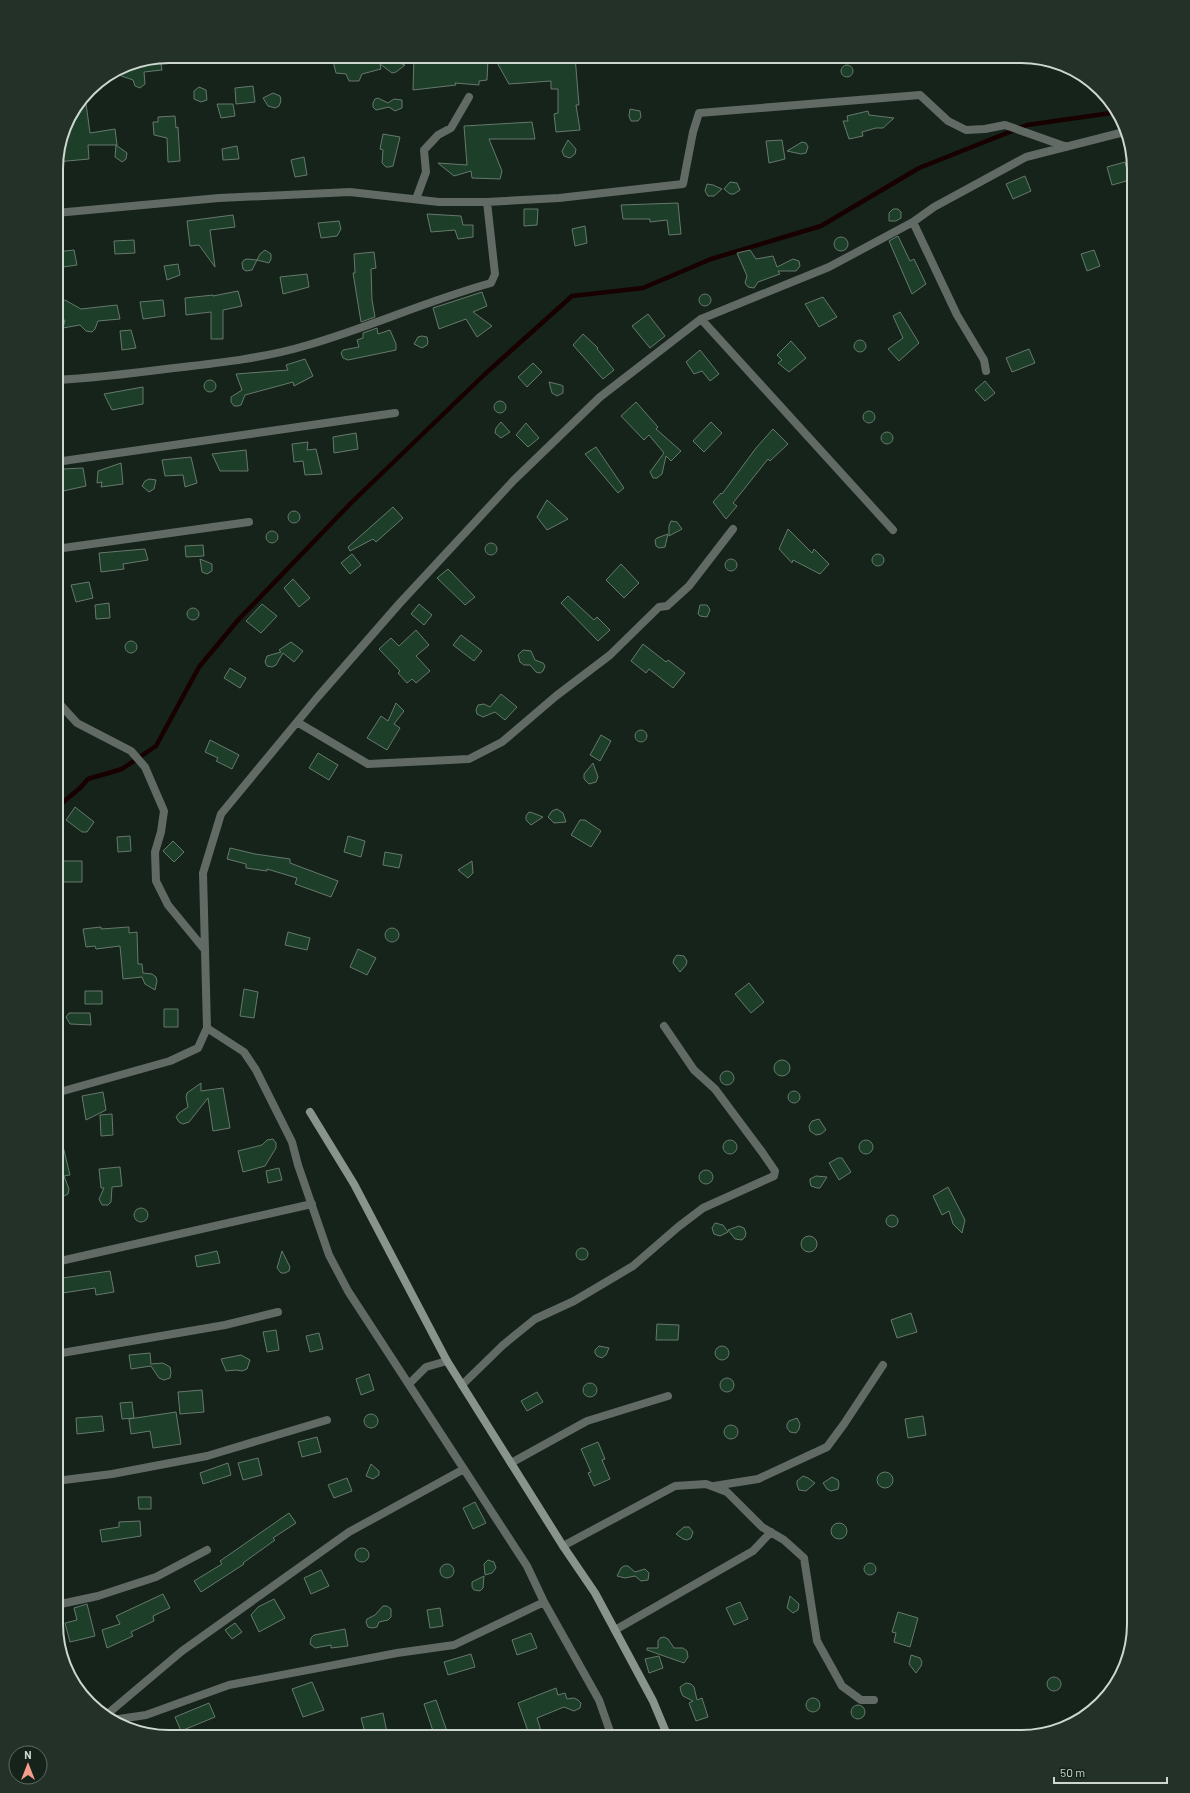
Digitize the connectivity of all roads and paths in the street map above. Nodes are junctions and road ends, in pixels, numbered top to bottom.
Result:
1 (469, 97) dead end
2 (1120, 133) edge
3 (1067, 147) junction
4 (416, 199) junction
5 (487, 202) junction
6 (63, 212) edge
7 (913, 222) junction
8 (701, 319) junction
9 (986, 371) dead end
10 (63, 380) edge
11 (395, 413) dead end
12 (63, 461) edge
13 (249, 522) dead end
14 (733, 529) dead end
15 (893, 530) dead end
16 (63, 548) edge
17 (63, 708) edge
18 (297, 722) junction
19 (205, 950) junction
20 (664, 1026) dead end
21 (207, 1028) junction
22 (63, 1091) edge
23 (310, 1112) dead end
24 (312, 1204) junction
25 (63, 1260) edge
26 (278, 1312) dead end
27 (63, 1353) edge
28 (447, 1362) junction
29 (883, 1366) dead end
30 (409, 1384) junction
31 (462, 1385) junction
32 (668, 1396) dead end
33 (327, 1420) dead end
34 (511, 1463) junction
35 (464, 1469) junction
36 (63, 1480) edge
37 (713, 1486) junction
38 (770, 1532) junction
39 (563, 1546) junction
40 (207, 1550) dead end
41 (544, 1602) junction
42 (63, 1604) edge
43 (615, 1630) junction
44 (874, 1700) dead end
45 (110, 1712) edge
46 (121, 1719) edge
47 (610, 1730) edge
48 (665, 1730) edge

1 - 4 street
2 - 3 street
3 - 5 street
3 - 7 street
4 - 5 street
4 - 6 street
5 - 10 street
7 - 8 street
7 - 9 street
8 - 15 street
8 - 18 street
11 - 12 street
13 - 16 street
14 - 18 street
17 - 19 street
18 - 19 street
19 - 21 street
20 - 31 street
21 - 22 street
21 - 24 street
23 - 28 street
24 - 25 street
24 - 30 street
26 - 27 street
28 - 30 street
28 - 31 street
29 - 37 street
30 - 35 street
31 - 34 street
32 - 34 street
33 - 36 street
34 - 39 street
35 - 41 street
35 - 45 street
37 - 38 street
37 - 39 street
38 - 43 street
38 - 44 street
39 - 43 street
40 - 42 street
41 - 46 street
41 - 47 street
43 - 48 street

